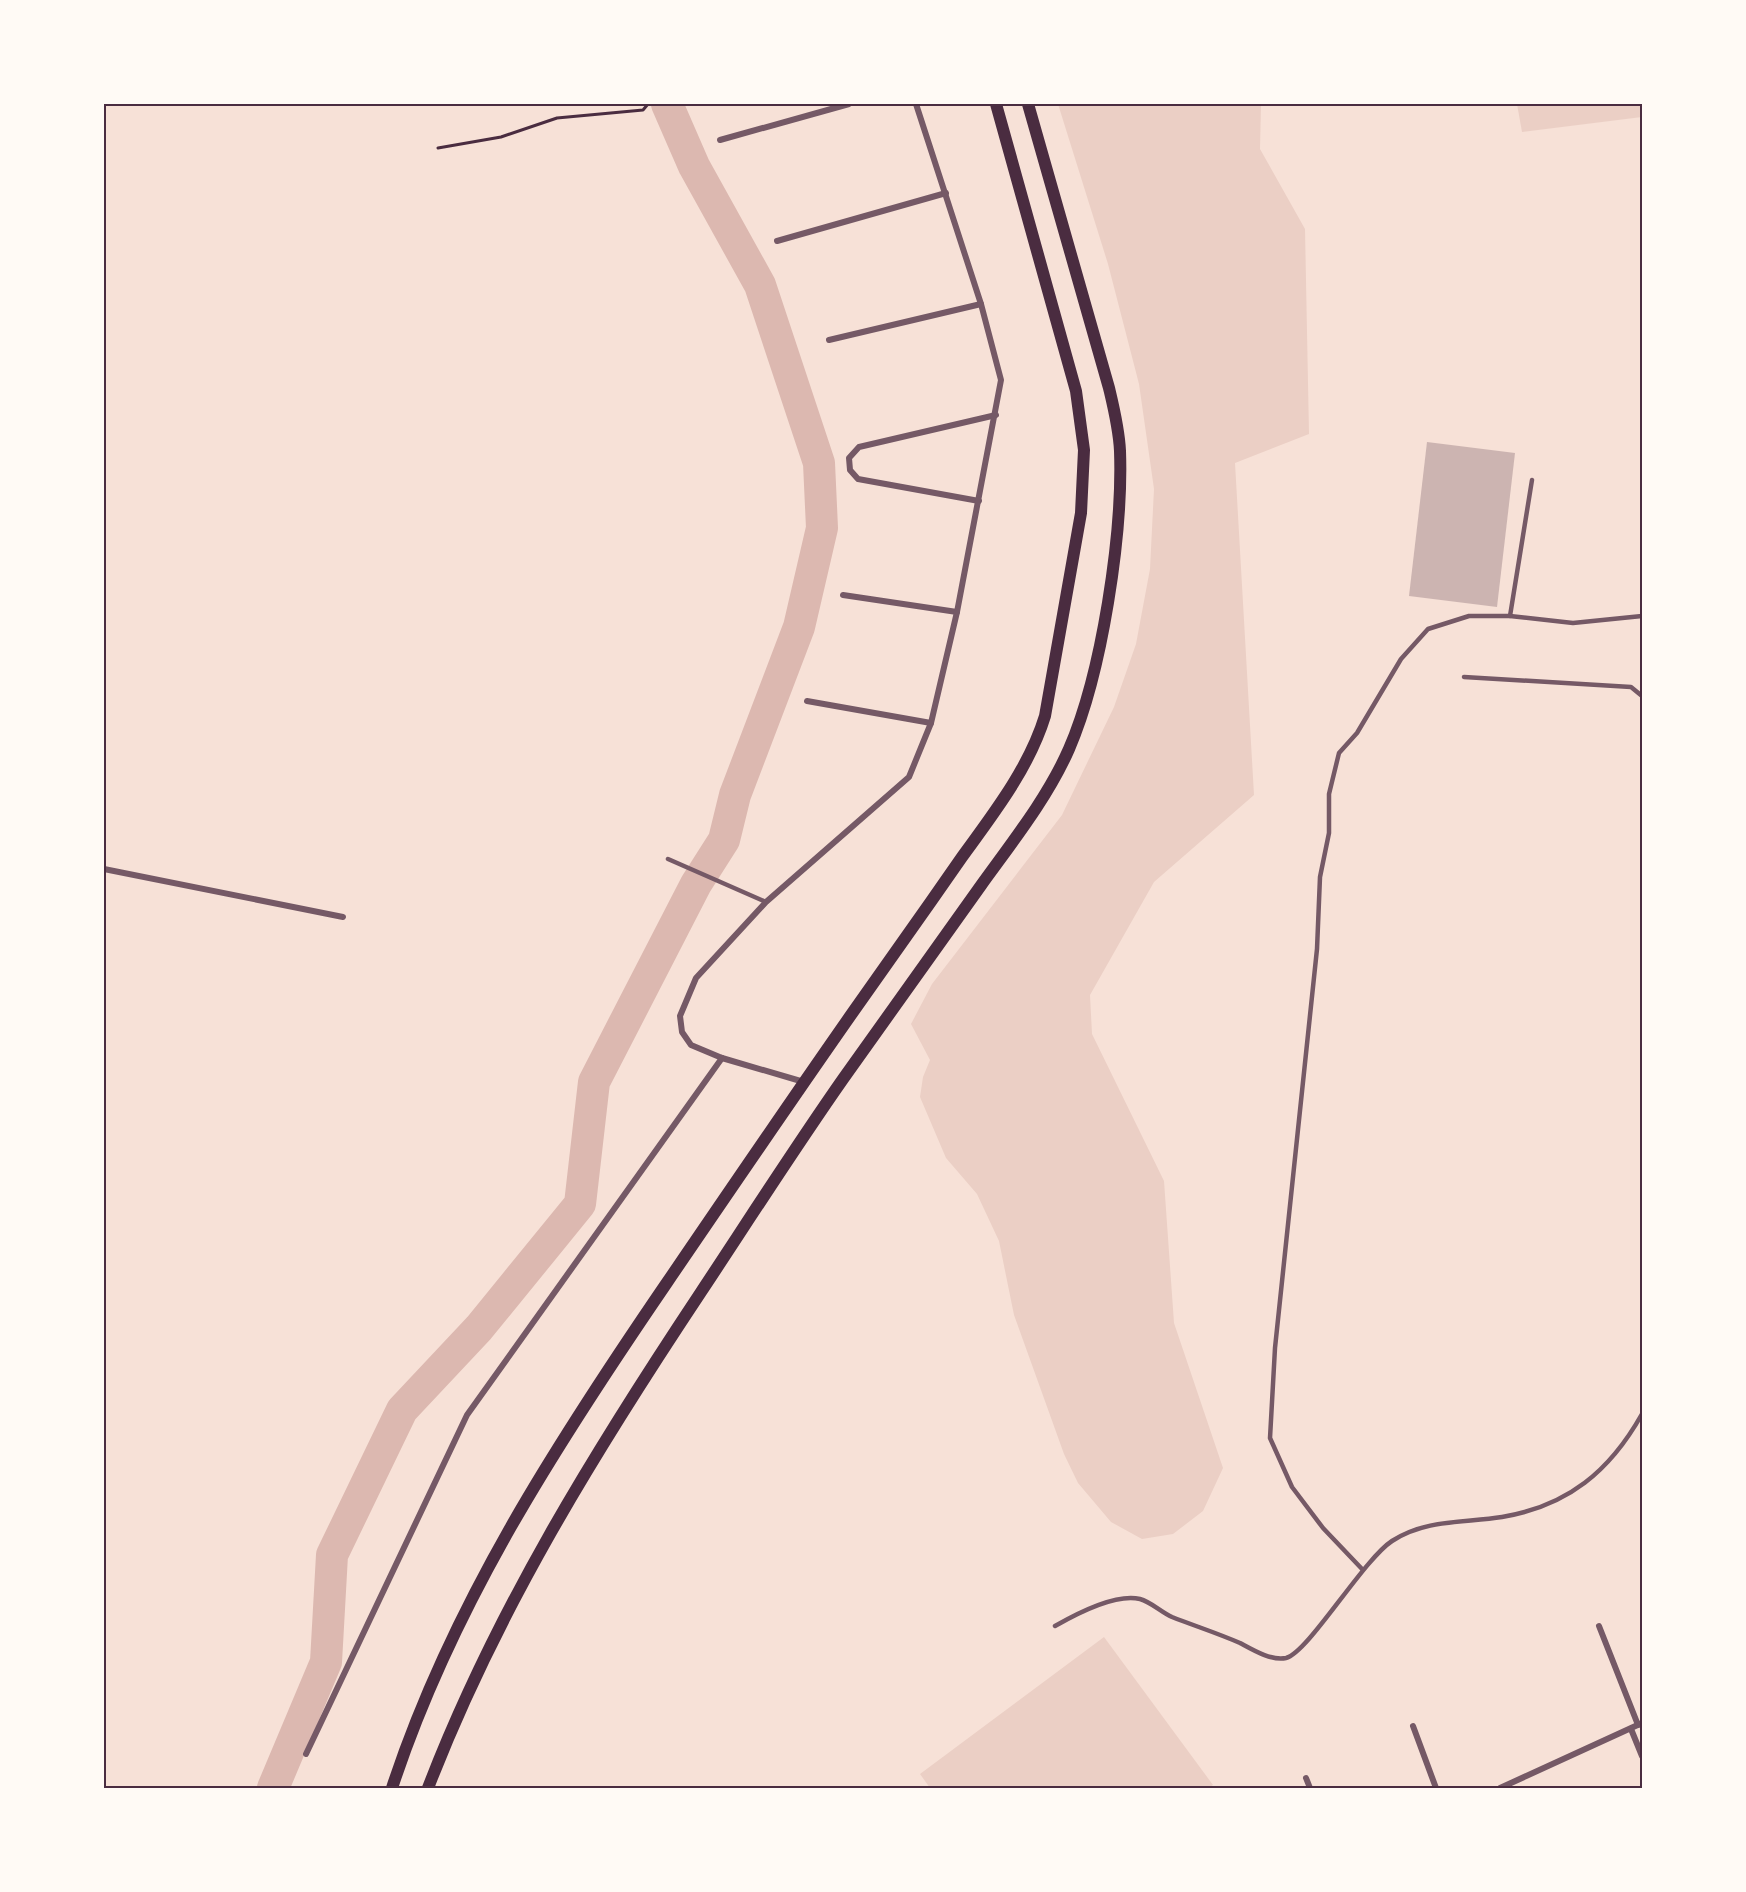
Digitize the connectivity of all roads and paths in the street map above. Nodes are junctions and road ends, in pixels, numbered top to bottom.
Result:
1 (648, 104) edge
2 (849, 104) edge
3 (916, 104) edge
4 (996, 104) edge
5 (1028, 104) edge
6 (720, 140) dead end
7 (438, 148) dead end
8 (946, 194) junction
9 (777, 241) dead end
10 (981, 304) junction
11 (829, 340) dead end
12 (996, 415) junction
13 (1532, 480) dead end
14 (979, 501) junction
15 (843, 595) dead end
16 (957, 612) junction
17 (1510, 616) junction
18 (1642, 616) edge
19 (1464, 677) dead end
20 (1642, 696) edge
21 (807, 701) dead end
22 (931, 723) junction
23 (668, 859) dead end
24 (104, 869) edge
25 (766, 902) junction
26 (342, 917) dead end
27 (722, 1058) junction
28 (804, 1082) junction
29 (1642, 1414) edge
30 (1362, 1569) junction
31 (1055, 1626) dead end
32 (1599, 1626) dead end
33 (1413, 1726) dead end
34 (1637, 1726) edge
35 (306, 1754) dead end
36 (1642, 1756) edge
37 (1306, 1778) dead end
38 (392, 1788) edge
39 (428, 1788) edge
40 (1310, 1788) edge
41 (1436, 1788) edge
42 (1500, 1788) edge

1 - 7 path
2 - 6 street
3 - 8 street
4 - 28 main road
5 - 39 main road
8 - 9 street
8 - 10 street
10 - 11 street
10 - 12 street
12 - 14 street
12 - 14 street
13 - 17 lane
14 - 16 street
15 - 16 street
16 - 22 street
17 - 18 lane
17 - 30 lane
19 - 20 lane
21 - 22 street
22 - 25 street
23 - 25 lane
24 - 26 street
25 - 27 street
27 - 28 street
27 - 35 street
28 - 38 main road
29 - 30 lane
30 - 31 lane
32 - 34 street
33 - 41 street
34 - 36 street
34 - 42 street
37 - 40 street

